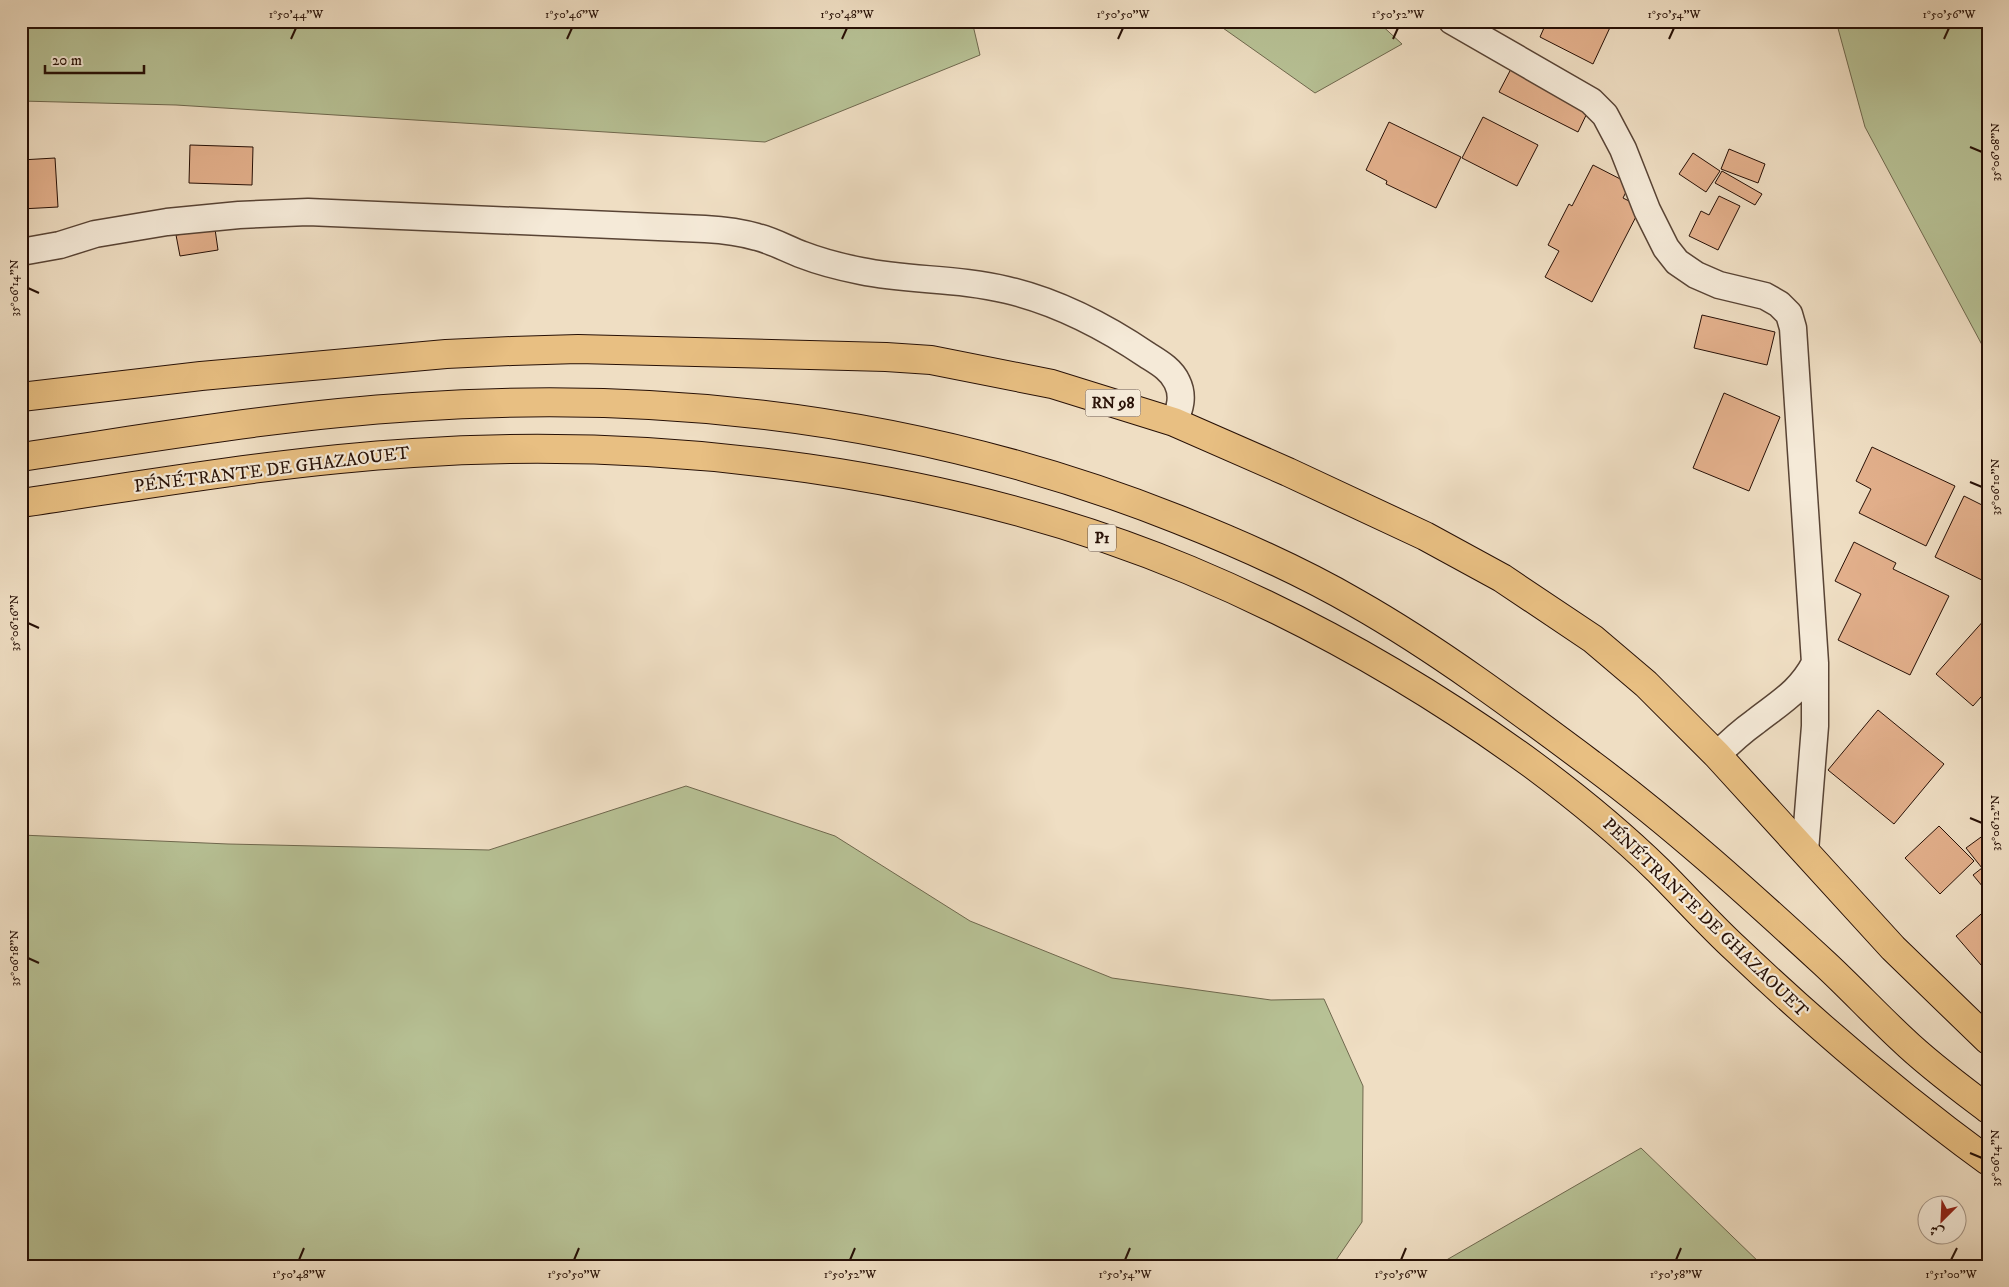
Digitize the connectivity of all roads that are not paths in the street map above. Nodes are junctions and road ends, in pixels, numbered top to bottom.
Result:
1 (1452, 21) edge
2 (21, 252) edge
3 (21, 397) edge
4 (1174, 422) junction
5 (21, 457) edge
6 (21, 503) edge
7 (1815, 663) junction
8 (1717, 755) junction
9 (1805, 851) junction
10 (1988, 1040) edge
11 (1988, 1109) edge
12 (1988, 1161) edge

1 - 7 street
2 - 4 street
3 - 4 main road, RN 98
4 - 8 main road, RN 98
5 - 11 main road, PÉNÉTRANTE DE GHAZAOUET
6 - 12 main road, PÉNÉTRANTE DE GHAZAOUET / P1
7 - 8 street
7 - 9 street
8 - 9 main road, RN 98
9 - 10 main road, RN 98

